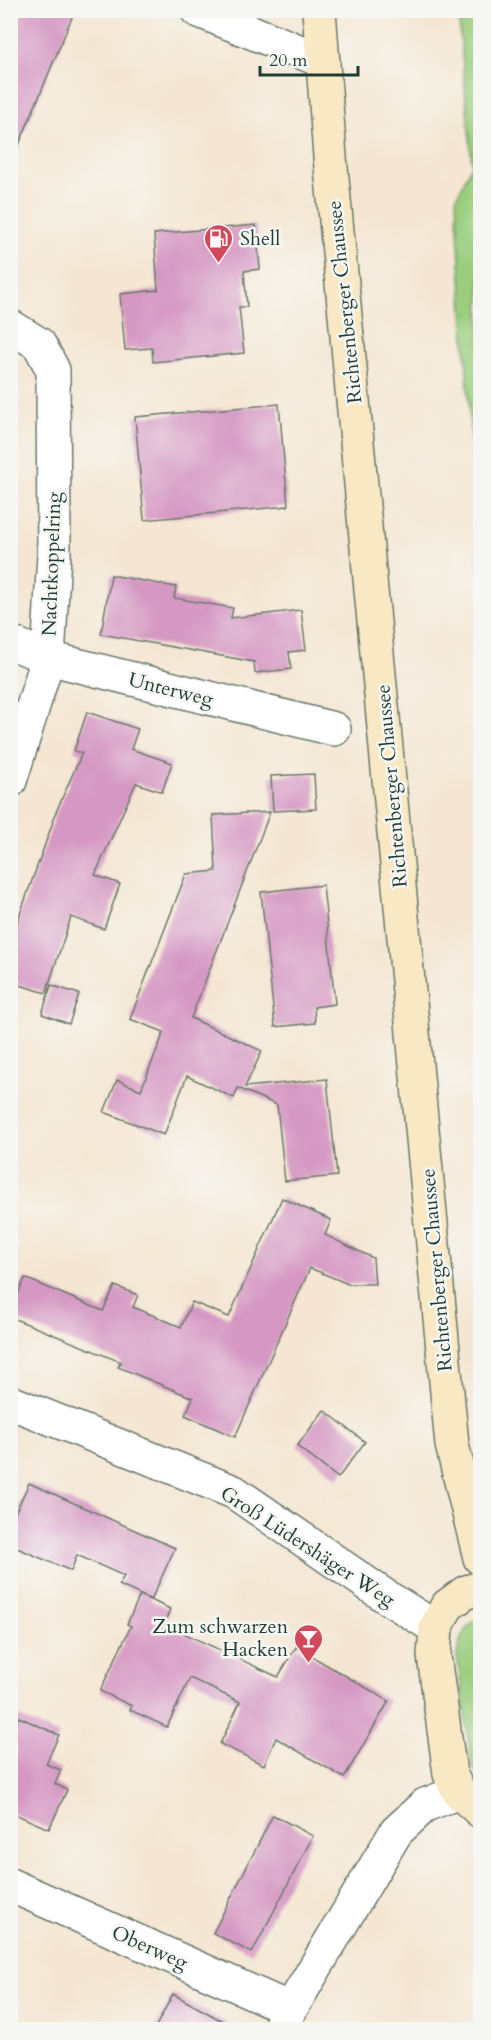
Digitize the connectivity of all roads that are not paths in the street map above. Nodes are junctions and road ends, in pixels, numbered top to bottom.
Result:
1 (197, 10) edge
2 (318, 10) edge
3 (323, 61) junction
4 (10, 326) edge
5 (10, 642) edge
6 (48, 658) junction
7 (334, 729) dead end
8 (10, 782) edge
9 (10, 1402) edge
10 (480, 1558) edge
11 (480, 1588) edge
12 (436, 1628) junction
13 (470, 1802) edge
14 (10, 1885) edge
15 (284, 2019) edge

1 - 3 street
2 - 3 street, Richtenberger Chaussee
3 - 10 street, Richtenberger Chaussee
4 - 6 street, Nachtkoppelring
5 - 6 street, Unterweg
6 - 7 street, Unterweg
6 - 8 street, Nachtkoppelring
9 - 12 street, Groß Lüdershäger Weg
11 - 12 street
12 - 13 street
13 - 15 street
14 - 15 street, Oberweg

